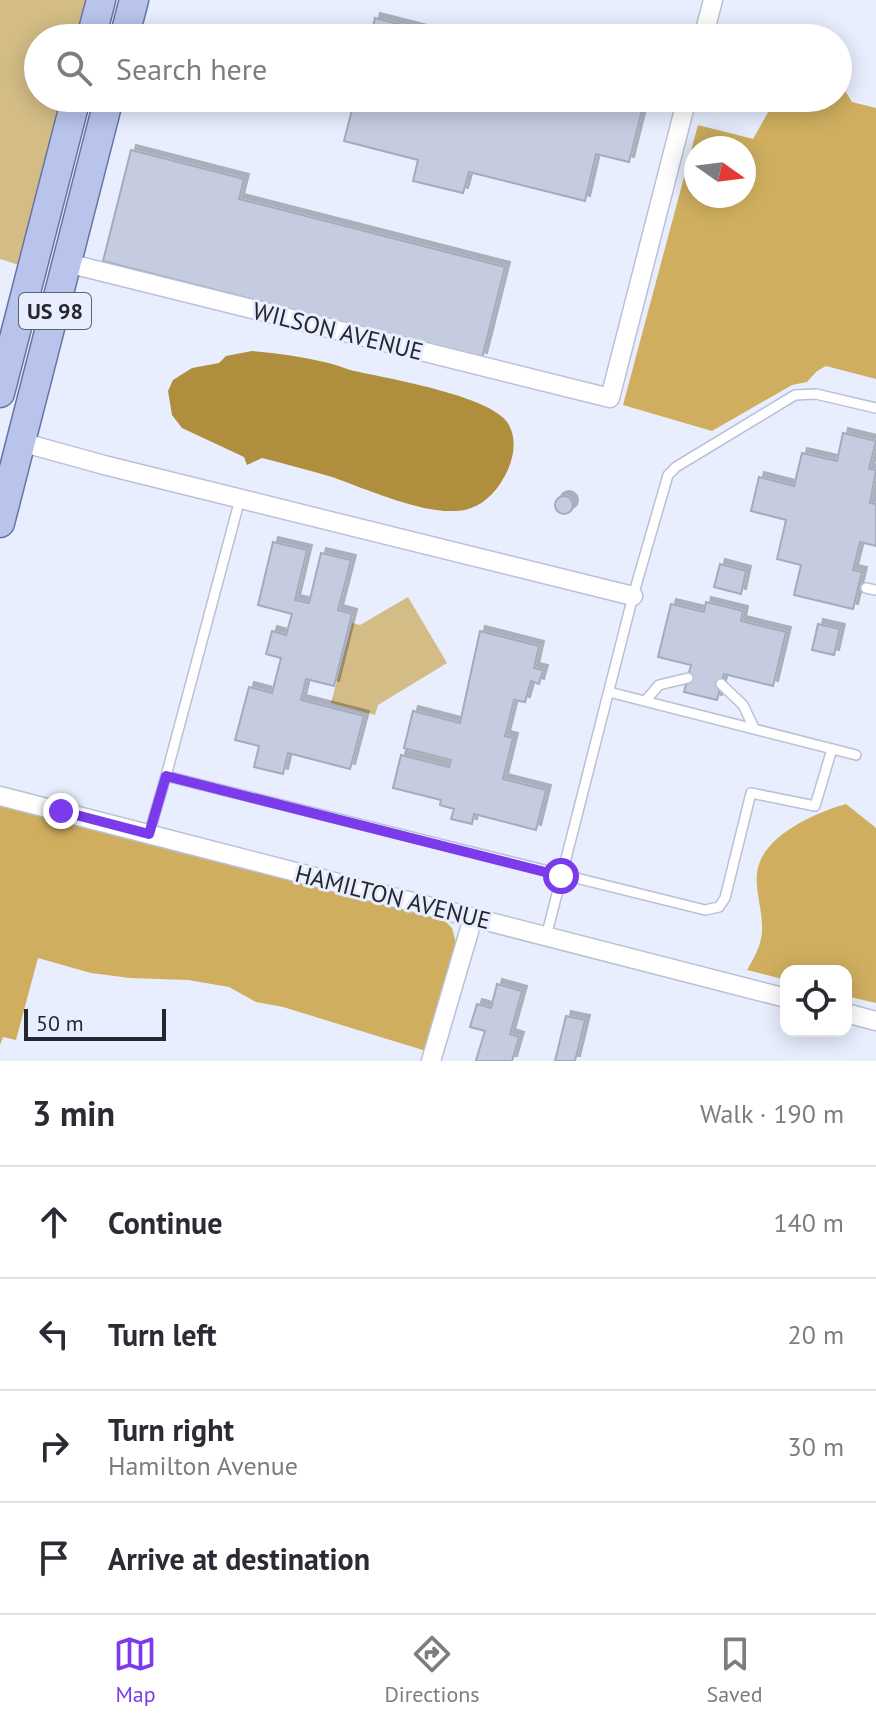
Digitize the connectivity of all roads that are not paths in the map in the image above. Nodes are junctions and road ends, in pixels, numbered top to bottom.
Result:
1 (101, 0) edge
2 (134, 0) edge
3 (713, 0) edge
4 (95, 24) edge
5 (128, 24) edge
6 (707, 24) edge
7 (72, 112) edge
8 (105, 112) edge
9 (683, 112) edge
10 (35, 254) junction
11 (67, 263) junction
12 (0, 393) edge
13 (0, 399) edge
14 (30, 406) junction
15 (876, 408) edge
16 (11, 439) edge
17 (240, 499) junction
18 (0, 523) edge
19 (633, 596) junction
20 (688, 678) dead end
21 (721, 684) dead end
22 (609, 692) junction
23 (646, 700) junction
24 (754, 728) junction
25 (832, 749) junction
26 (856, 755) dead end
27 (166, 776) junction
28 (0, 796) edge
29 (149, 834) junction
30 (561, 876) junction
31 (473, 918) junction
32 (546, 937) junction
33 (780, 996) edge
34 (852, 1015) edge
35 (876, 1021) edge
36 (431, 1061) edge

1 - 4 main road
2 - 5 main road
3 - 6 street
7 - 10 main road, US 98
8 - 11 main road, US 98
9 - 11 street, WILSON AVENUE
10 - 11 main road
10 - 12 main road, US 98
11 - 14 main road, US 98
13 - 14 main road
14 - 16 main road, US 98
15 - 19 lane
16 - 17 street
16 - 18 main road, US 98
17 - 19 street
17 - 27 lane
19 - 22 lane
20 - 23 lane
21 - 24 lane
22 - 23 lane
22 - 30 lane
23 - 24 lane
24 - 25 lane
25 - 26 lane
25 - 30 lane
27 - 29 lane
27 - 30 lane
28 - 29 street, HAMILTON AVENUE
29 - 31 street, HAMILTON AVENUE
30 - 32 lane
31 - 32 street, HAMILTON AVENUE
31 - 36 street
32 - 33 street, HAMILTON AVENUE
34 - 35 street

